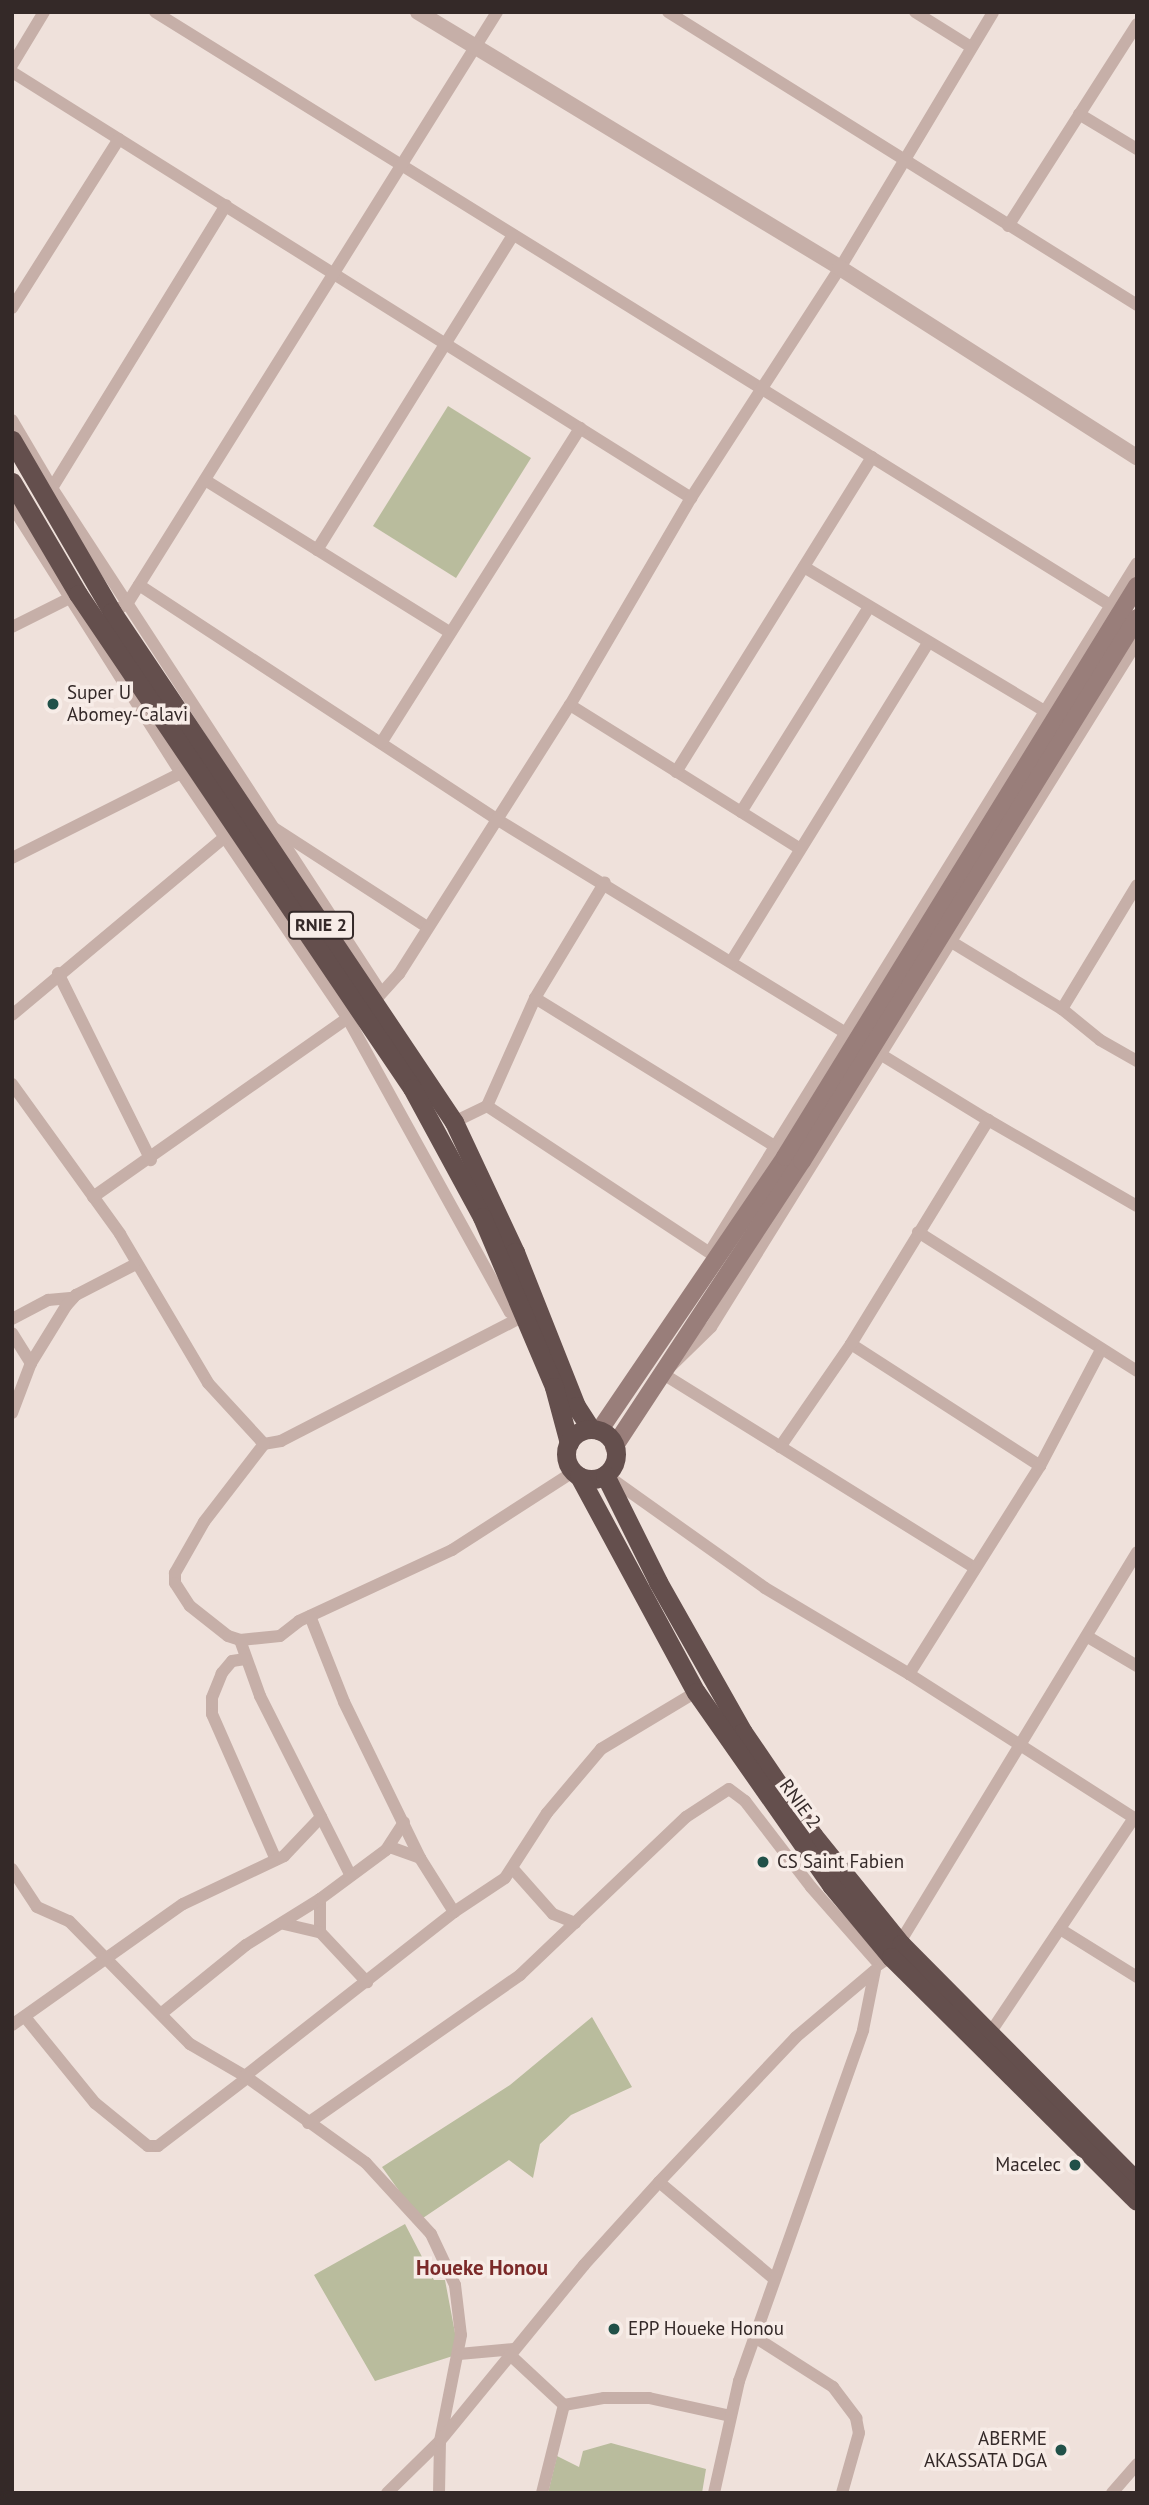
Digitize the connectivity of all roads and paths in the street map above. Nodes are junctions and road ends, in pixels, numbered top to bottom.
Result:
1 (44, 12) edge
2 (155, 12) edge
3 (418, 12) edge
4 (496, 12) edge
5 (668, 12) edge
6 (915, 12) edge
7 (993, 12) edge
8 (1137, 24) edge
9 (475, 47) junction
10 (971, 47) junction
11 (12, 65) edge
12 (12, 72) edge
13 (1079, 114) junction
14 (119, 139) junction
15 (1137, 149) edge
16 (904, 159) junction
17 (400, 166) junction
18 (226, 205) junction
19 (1008, 226) junction
20 (513, 234) junction
21 (840, 268) junction
22 (334, 272) junction
23 (1137, 304) edge
24 (12, 308) edge
25 (446, 343) junction
26 (761, 389) junction
27 (12, 420) edge
28 (580, 428) junction
29 (12, 440) edge
30 (872, 457) junction
31 (1137, 457) edge
32 (205, 480) junction
33 (12, 482) edge
34 (51, 488) junction
35 (691, 498) junction
36 (12, 506) edge
37 (317, 550) junction
38 (1137, 563) edge
39 (804, 568) junction
40 (139, 585) junction
41 (1137, 586) edge
42 (73, 596) junction
43 (1111, 605) junction
44 (869, 607) junction
45 (119, 608) junction
46 (1137, 618) edge
47 (12, 627) edge
48 (449, 632) junction
49 (929, 642) junction
50 (1137, 642) edge
51 (570, 705) junction
52 (1046, 712) junction
53 (380, 743) junction
54 (676, 772) junction
55 (181, 773) junction
56 (741, 812) junction
57 (498, 820) junction
58 (270, 826) junction
59 (230, 833) junction
60 (799, 848) junction
61 (12, 858) edge
62 (605, 882) junction
63 (1137, 885) edge
64 (427, 927) junction
65 (946, 939) junction
66 (732, 962) junction
67 (58, 972) junction
68 (535, 998) junction
69 (364, 1007) junction
70 (1062, 1009) junction
71 (12, 1015) edge
72 (865, 1042) junction
73 (1137, 1061) edge
74 (12, 1084) edge
75 (487, 1106) junction
76 (988, 1121) junction
77 (454, 1122) junction
78 (778, 1148) junction
79 (151, 1160) junction
80 (93, 1197) junction
81 (1137, 1206) edge
82 (918, 1232) junction
83 (710, 1253) junction
84 (134, 1265) junction
85 (73, 1298) junction
86 (12, 1319) edge
87 (522, 1320) junction
88 (12, 1334) edge
89 (850, 1344) junction
90 (1101, 1350) junction
91 (31, 1363) junction
92 (646, 1363) junction
93 (1137, 1371) edge
94 (663, 1374) junction
95 (12, 1413) edge
96 (595, 1430) junction
97 (569, 1443) junction
98 (264, 1444) junction
99 (614, 1447) junction
100 (780, 1447) junction
101 (1040, 1466) junction
102 (576, 1474) junction
103 (605, 1475) junction
104 (1137, 1552) edge
105 (975, 1569) junction
106 (310, 1616) junction
107 (1088, 1637) junction
108 (240, 1640) junction
109 (245, 1659) junction
110 (1137, 1666) edge
111 (909, 1674) junction
112 (696, 1692) junction
113 (1016, 1745) junction
114 (321, 1817) junction
115 (1135, 1819) edge
116 (404, 1822) junction
117 (390, 1847) junction
118 (420, 1858) junction
119 (276, 1860) junction
120 (12, 1869) edge
121 (513, 1869) junction
122 (350, 1874) junction
123 (320, 1899) junction
124 (454, 1912) junction
125 (575, 1923) junction
126 (284, 1924) junction
127 (1060, 1929) junction
128 (320, 1932) junction
129 (886, 1959) junction
130 (107, 1960) junction
131 (1137, 1977) edge
132 (367, 1982) junction
133 (162, 2013) junction
134 (25, 2017) junction
135 (12, 2025) edge
136 (990, 2034) junction
137 (246, 2077) junction
138 (307, 2123) junction
139 (659, 2182) junction
140 (1137, 2182) edge
141 (1137, 2201) edge
142 (773, 2278) junction
143 (753, 2336) junction
144 (512, 2352) junction
145 (459, 2354) junction
146 (564, 2405) junction
147 (730, 2416) junction
148 (440, 2441) junction
149 (1137, 2464) edge
150 (387, 2493) edge
151 (439, 2493) edge
152 (542, 2493) edge
153 (714, 2493) edge
154 (842, 2493) edge
155 (1112, 2493) edge

1 - 11 street
2 - 17 street
3 - 9 street
4 - 9 street
5 - 16 street
6 - 10 street
7 - 10 street
8 - 13 street
9 - 17 street
9 - 21 street
10 - 16 street
12 - 14 street
13 - 15 street
13 - 19 street
14 - 18 street
14 - 24 street
16 - 19 street
16 - 21 street
17 - 20 street
17 - 22 street
18 - 22 street
18 - 34 street
19 - 23 street
20 - 25 street
20 - 26 street
21 - 26 street
21 - 31 street
22 - 25 street
22 - 32 street
25 - 28 street
25 - 37 street
26 - 30 street
26 - 35 street
27 - 34 street
28 - 35 street
28 - 48 street
29 - 45 highway, RNIE 2 / RNIE 2
30 - 39 street
30 - 43 street
32 - 37 street
32 - 40 street
33 - 42 highway, RNIE 2 / RNIE 2
34 - 45 street
35 - 51 street
36 - 42 street
37 - 48 street
38 - 43 street
39 - 44 street
39 - 54 street
40 - 45 street
40 - 53 street
41 - 72 main road
42 - 47 street
42 - 55 street
42 - 59 highway, RNIE 2 / RNIE 2
43 - 52 street
44 - 49 street
44 - 56 street
45 - 58 street
45 - 69 highway, RNIE 2 / RNIE 2
46 - 65 main road
48 - 53 street
49 - 52 street
49 - 60 street
50 - 65 street
51 - 54 street
51 - 57 street
52 - 72 street
53 - 57 street
54 - 56 street
55 - 59 street
55 - 61 street
56 - 60 street
57 - 62 street
57 - 64 street
58 - 64 street
58 - 69 street
59 - 67 street
59 - 69 highway, RNIE 2 / RNIE 2
60 - 66 street
62 - 66 street
62 - 68 street
63 - 70 street
64 - 69 street
65 - 70 street
65 - 72 main road
66 - 72 street
67 - 71 street
67 - 79 street
68 - 75 street
68 - 78 street
69 - 77 highway, RNIE 2 / RNIE 2
69 - 79 street
69 - 87 highway, RNIE 2 / RNIE 2
70 - 73 street
72 - 76 street
72 - 78 street
72 - 92 main road
72 - 94 main road
74 - 80 street
75 - 77 street
75 - 83 street
76 - 81 street
76 - 82 street
77 - 96 highway, RNIE 2 / RNIE 2
78 - 83 street
79 - 80 street
80 - 84 street
82 - 89 street
82 - 90 street
83 - 92 street
84 - 85 street
84 - 98 street
85 - 86 street
85 - 91 street
87 - 97 highway, RNIE 2 / RNIE 2
87 - 98 street
88 - 91 street
89 - 100 street
89 - 101 street
90 - 93 street
90 - 101 street
91 - 95 street
92 - 96 main road
94 - 99 main road
94 - 100 street
96 - 97 highway
96 - 99 highway, RNIE 2 / RNIE 2
97 - 102 highway, RNIE 2 / RNIE 2
98 - 108 street
99 - 103 highway
100 - 105 street
101 - 105 street
102 - 103 highway
102 - 106 street
102 - 112 highway, RNIE 2 / RNIE 2
103 - 111 street
103 - 129 highway, RNIE 2 / RNIE 2
104 - 107 street
105 - 111 street
106 - 108 street
106 - 116 street
107 - 110 street
107 - 113 street
108 - 109 street
109 - 114 street
109 - 119 street
111 - 113 street
112 - 121 street
112 - 129 highway, RNIE 2 / RNIE 2
113 - 115 street
113 - 129 street
114 - 119 street
114 - 122 street
115 - 127 street
116 - 117 street
116 - 118 street
117 - 118 street
117 - 122 street
118 - 124 street
119 - 130 street
120 - 130 street
121 - 124 street
121 - 125 street
122 - 123 street
123 - 126 street
123 - 128 street
124 - 132 street
125 - 129 street
125 - 138 street
126 - 128 street
126 - 133 street
127 - 131 street
127 - 136 street
128 - 132 street
129 - 136 highway, RNIE 2 / RNIE 2
129 - 139 street
129 - 141 highway, RNIE 2 / RNIE 2
129 - 142 street
130 - 133 street
130 - 134 street
132 - 137 street
133 - 137 street
134 - 135 street
134 - 137 street
136 - 140 highway, RNIE 2 / RNIE 2
137 - 138 street
138 - 145 street
139 - 142 street
139 - 144 street
142 - 143 street
143 - 147 street
143 - 154 street
144 - 145 street
144 - 146 street
144 - 148 street
145 - 148 street
146 - 147 street
146 - 152 street
147 - 153 street
148 - 150 street
148 - 151 street
149 - 155 street

